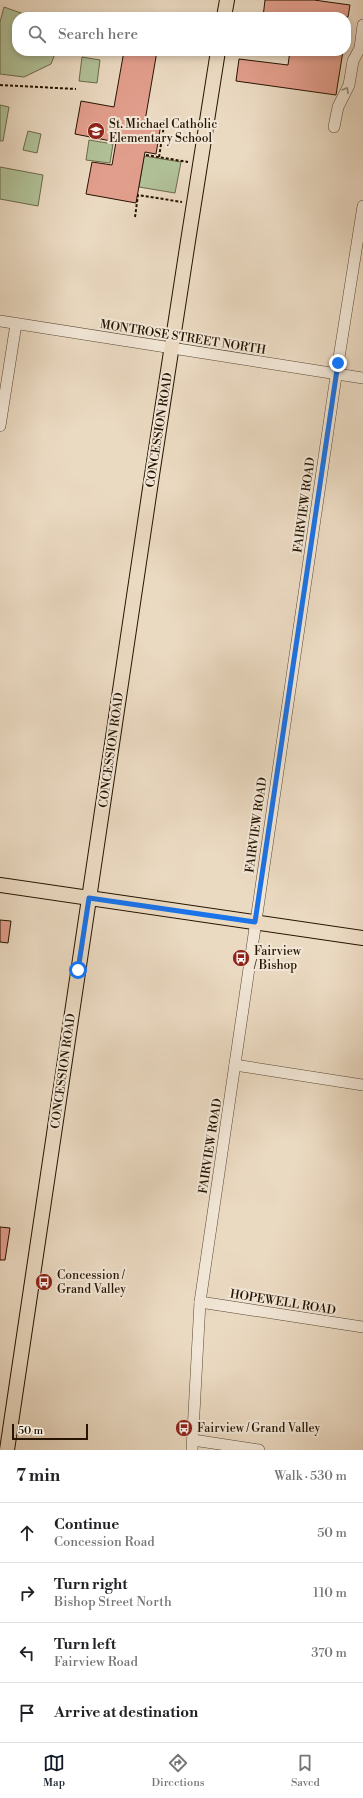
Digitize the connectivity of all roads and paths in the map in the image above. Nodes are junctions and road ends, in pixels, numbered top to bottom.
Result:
1 (227, 0) edge
2 (225, 12) edge
3 (363, 25) edge
4 (217, 56) edge
5 (0, 85) edge
6 (76, 89) dead end
7 (165, 119) dead end
8 (334, 127) dead end
9 (146, 155) dead end
10 (159, 157) junction
11 (188, 162) dead end
12 (182, 202) dead end
13 (363, 206) edge
14 (135, 217) dead end
15 (0, 321) edge
16 (16, 324) junction
17 (173, 348) junction
18 (337, 374) junction
19 (363, 378) edge
20 (0, 426) edge
21 (0, 885) edge
22 (89, 898) junction
23 (255, 922) junction
24 (363, 938) edge
25 (235, 1065) junction
26 (363, 1085) edge
27 (200, 1302) junction
28 (363, 1327) edge
29 (192, 1445) edge
30 (7, 1450) edge
31 (259, 1450) edge

1 - 2 main road
8 -> 3 street
4 - 17 main road, CONCESSION ROAD
5 - 6 path
7 - 10 path
9 - 10 path
10 - 11 path
12 - 14 path
13 - 18 street, FAIRVIEW ROAD
15 - 16 street, MONTROSE STREET NORTH
16 - 17 street, MONTROSE STREET NORTH
16 - 20 street
17 - 18 street, MONTROSE STREET NORTH
17 - 22 main road, CONCESSION ROAD
18 - 19 street, MONTROSE STREET NORTH
18 - 23 street, FAIRVIEW ROAD
21 - 22 main road
22 - 23 main road
22 - 30 main road, CONCESSION ROAD
23 - 24 main road
23 - 25 street, FAIRVIEW ROAD
25 - 26 street
25 - 27 street, FAIRVIEW ROAD
27 - 28 street, HOPEWELL ROAD
27 - 29 street, FAIRVIEW ROAD
29 - 31 street

